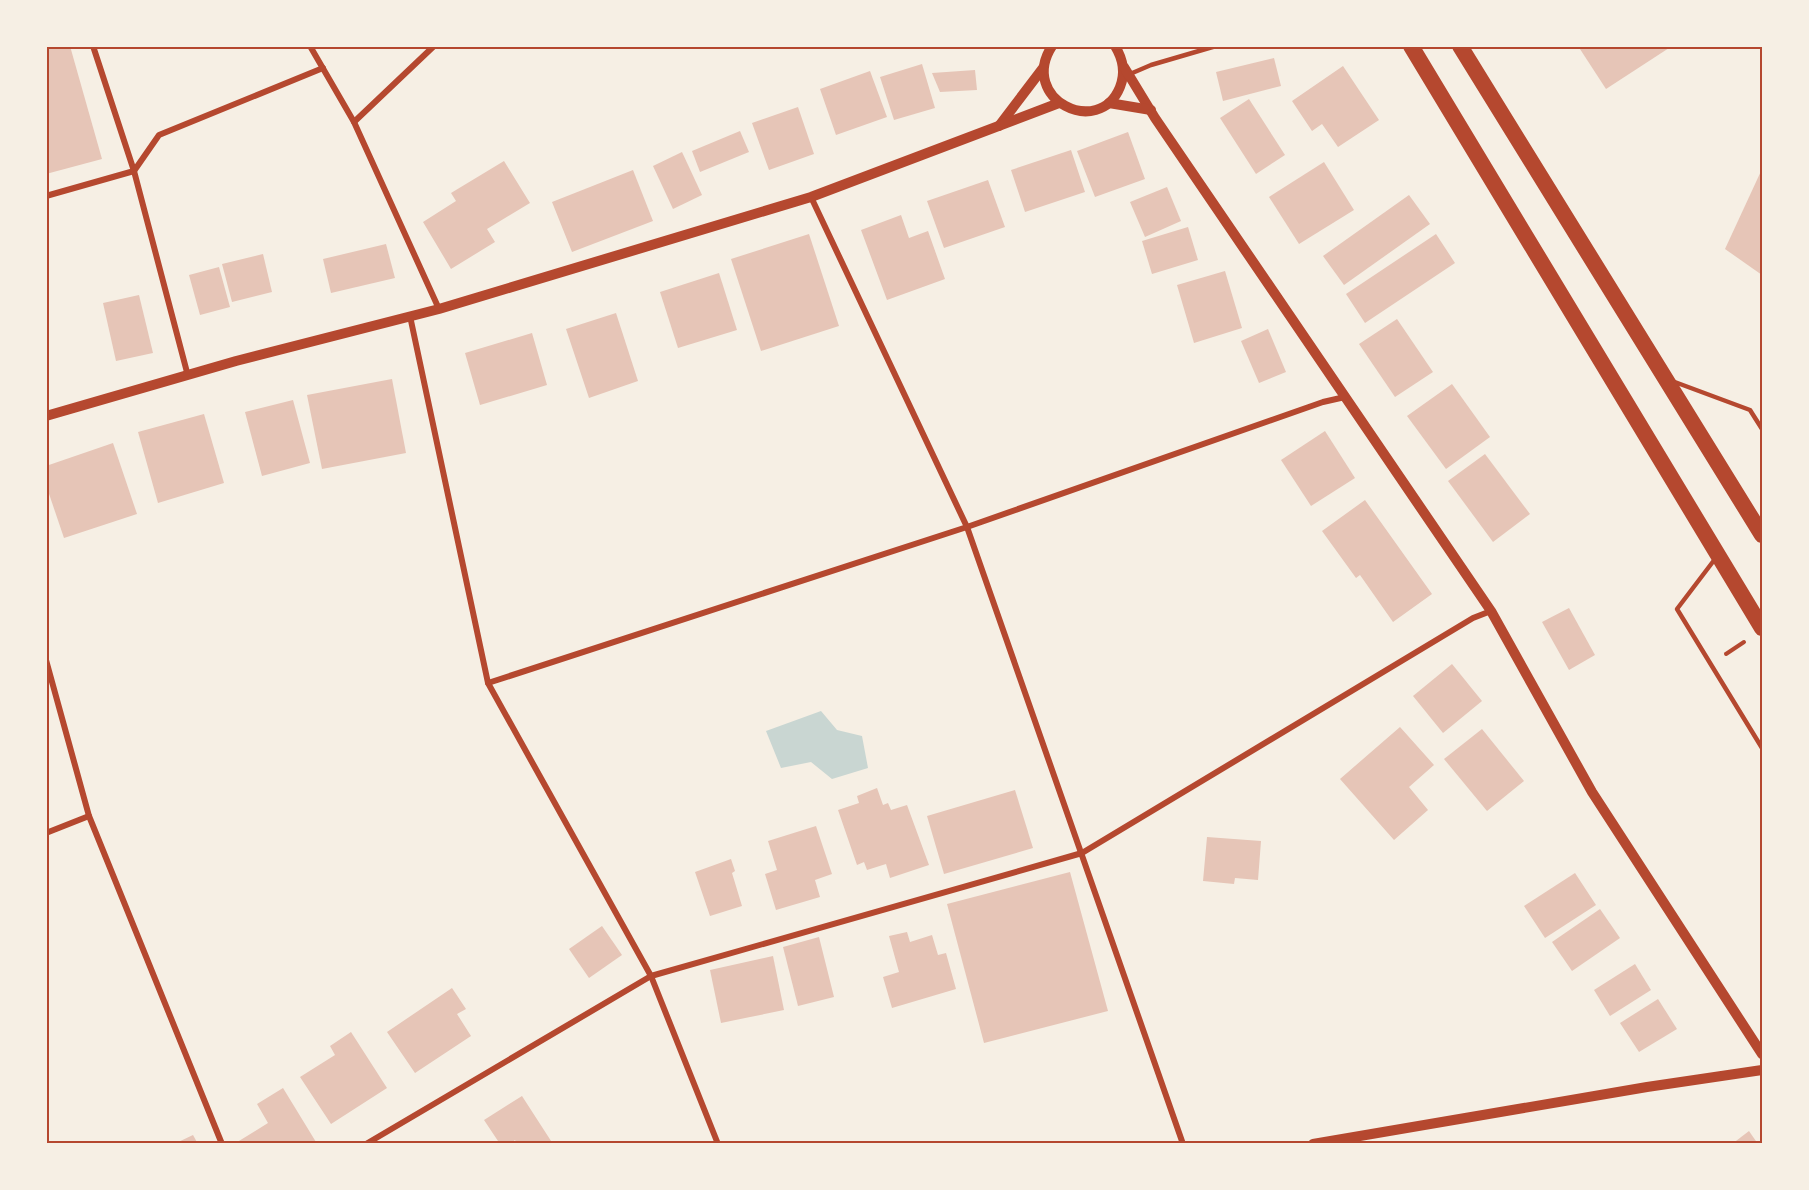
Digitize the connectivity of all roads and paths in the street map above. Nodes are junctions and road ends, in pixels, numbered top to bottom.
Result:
1 (93, 46) edge
2 (310, 46) edge
3 (434, 46) edge
4 (1115, 46) edge
5 (1216, 46) edge
6 (1411, 46) edge
7 (1460, 46) edge
8 (1049, 49) edge
9 (323, 68) junction
10 (1044, 68) junction
11 (1126, 71) junction
12 (1059, 103) junction
13 (1109, 103) junction
14 (1151, 110) junction
15 (354, 122) junction
16 (999, 126) junction
17 (134, 171) junction
18 (46, 196) edge
19 (811, 197) junction
20 (439, 309) junction
21 (410, 316) junction
22 (188, 376) junction
23 (1667, 379) junction
24 (1345, 397) junction
25 (46, 416) edge
26 (1762, 429) edge
27 (967, 527) junction
28 (1762, 535) edge
29 (1718, 555) junction
30 (1491, 611) junction
31 (1762, 628) edge
32 (46, 660) edge
33 (488, 683) junction
34 (1762, 748) edge
35 (89, 816) junction
36 (46, 833) edge
37 (1083, 853) junction
38 (651, 976) junction
39 (1762, 1054) edge
40 (1762, 1071) edge
41 (222, 1143) edge
42 (366, 1143) edge
43 (718, 1143) edge
44 (1183, 1143) edge
45 (1314, 1143) edge

1 - 17 street
2 - 9 street
3 - 15 street
4 - 11 street
5 - 11 lane
6 - 29 highway
7 - 23 highway
8 - 10 street
9 - 15 street
9 - 17 street
10 - 12 street
10 - 16 street
11 - 13 street
11 - 14 street
12 - 13 street
12 - 16 street
13 - 14 street
14 - 24 street
15 - 20 street
16 - 19 street
17 - 18 street
17 - 22 street
19 - 20 street
19 - 27 street
20 - 21 street
21 - 22 street
21 - 33 street
22 - 25 street
23 - 26 lane
23 - 28 highway
24 - 27 street
24 - 30 street
27 - 33 street
27 - 37 street
29 - 31 highway
29 - 34 lane
30 - 37 street
30 - 39 street
32 - 35 street
33 - 38 street
35 - 36 street
35 - 41 street
37 - 38 street
37 - 44 street
38 - 42 street
38 - 43 street
40 - 45 street

